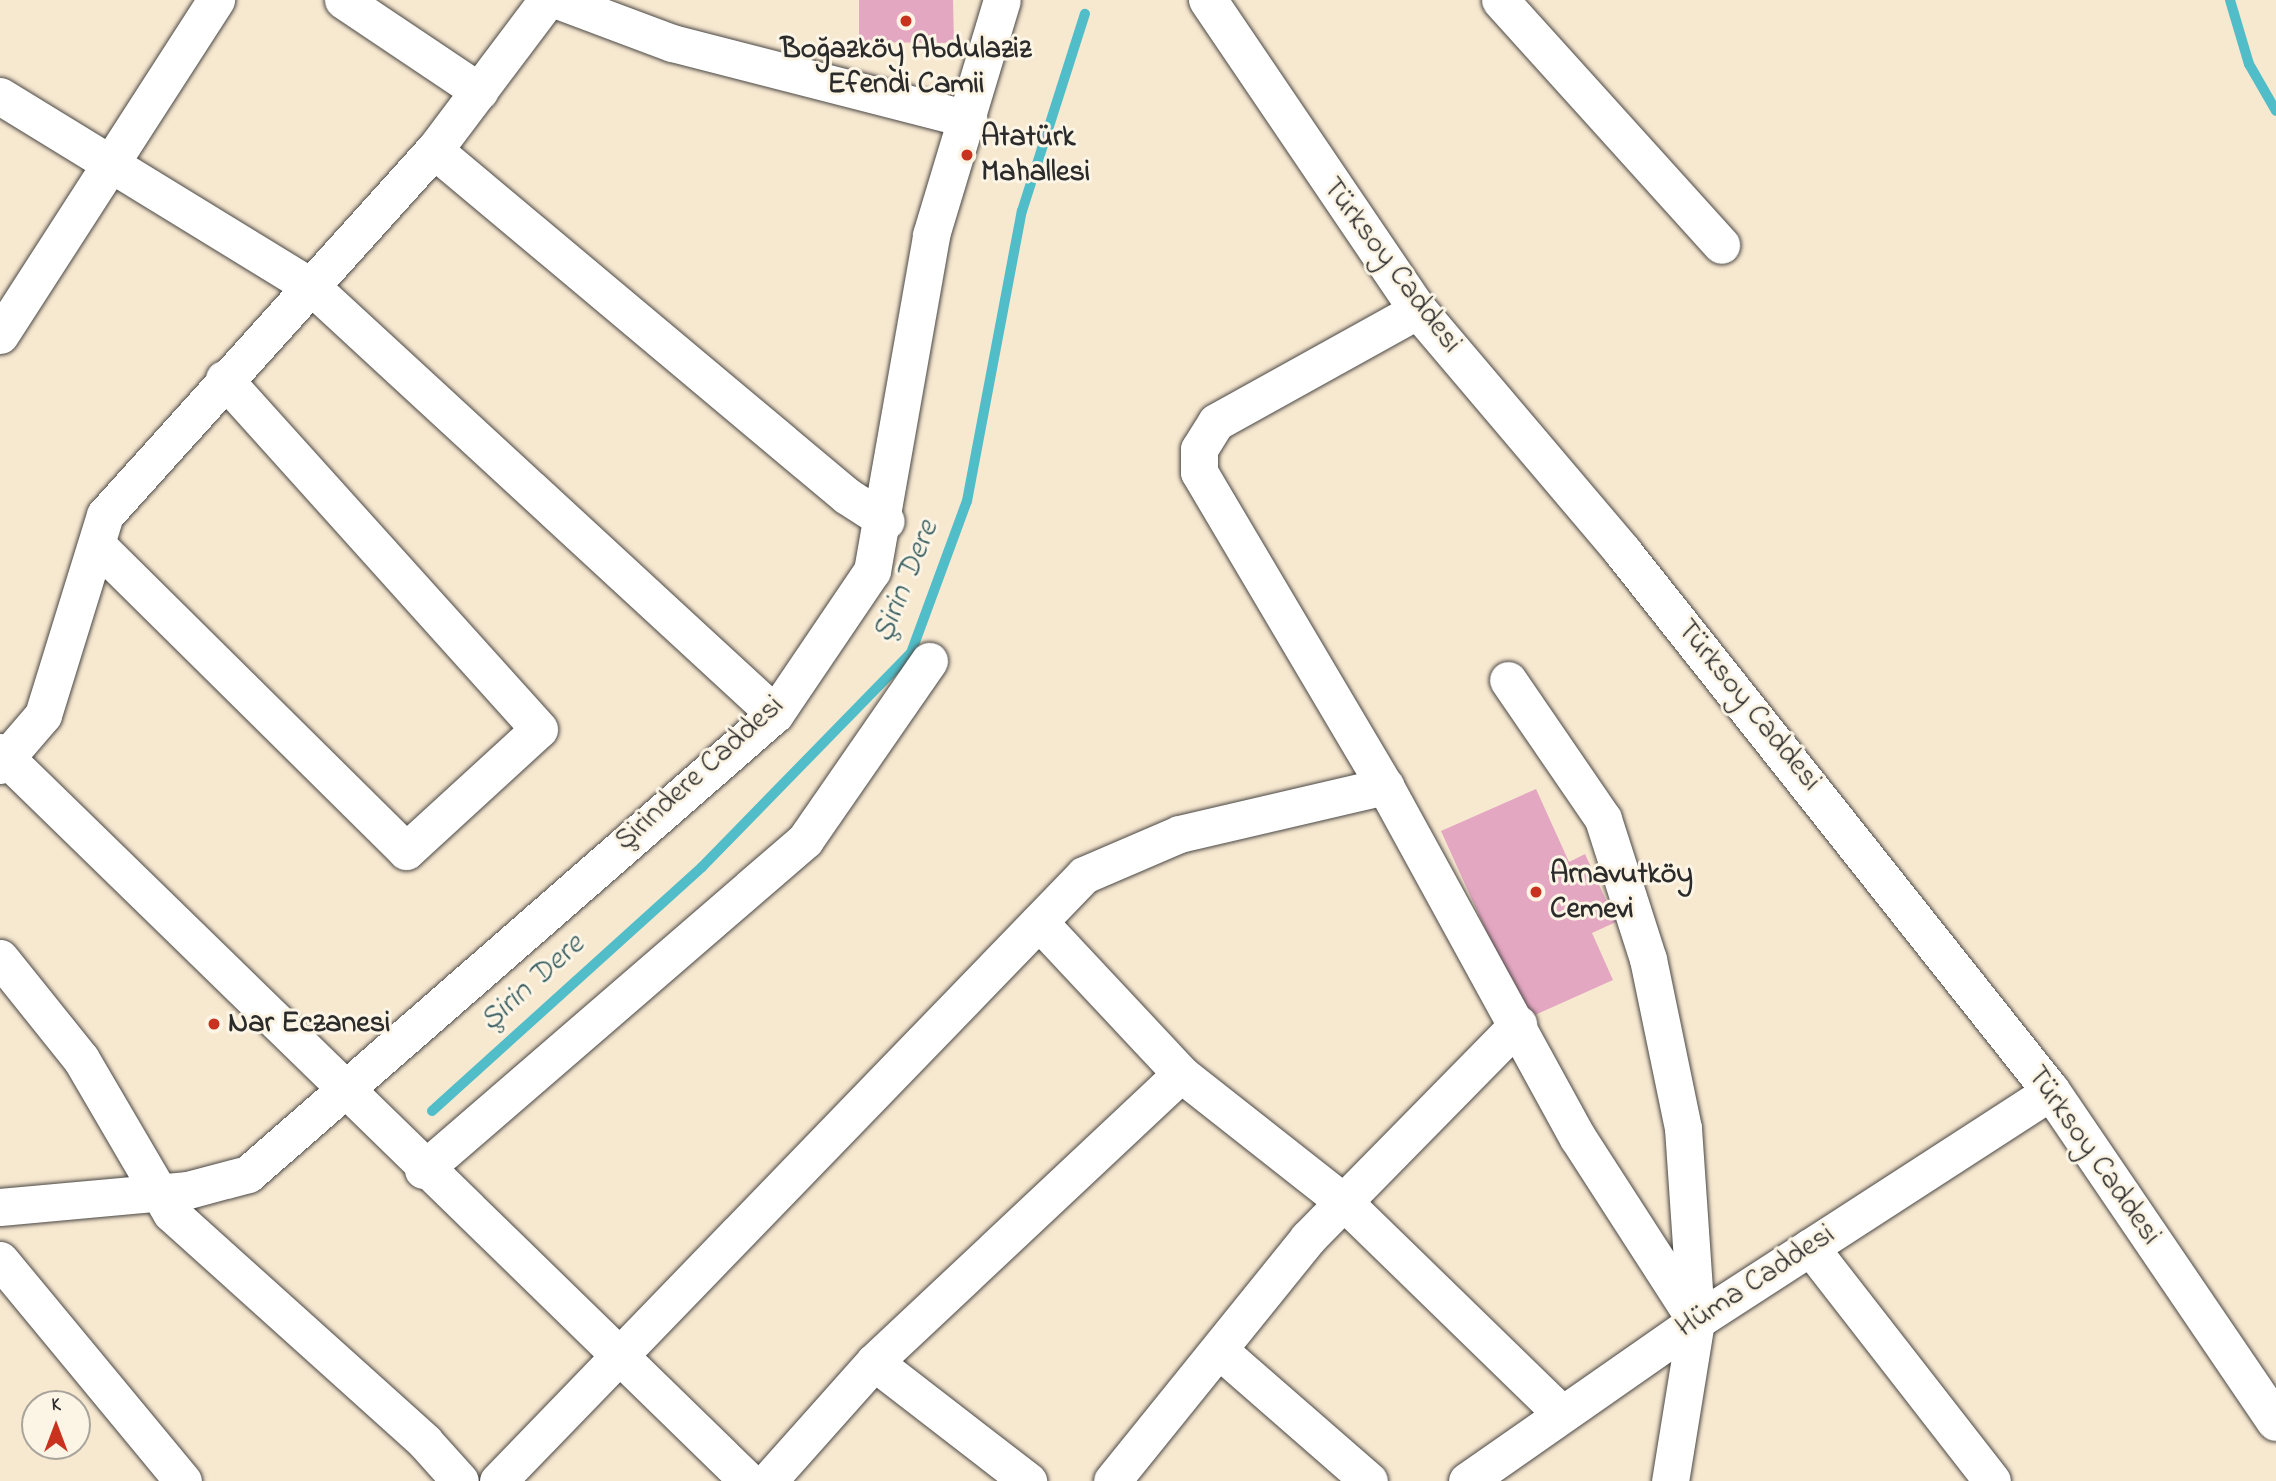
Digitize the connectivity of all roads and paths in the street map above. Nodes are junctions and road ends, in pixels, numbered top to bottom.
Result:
1 (216, 0) edge
2 (342, 0) edge
3 (547, 0) edge
4 (557, 0) edge
5 (1002, 0) edge
6 (1208, 0) edge
7 (1500, 0) edge
8 (479, 91) junction
9 (0, 96) edge
10 (968, 119) junction
11 (434, 150) junction
12 (107, 162) junction
13 (1721, 244) dead end
14 (313, 288) junction
15 (1418, 310) junction
16 (0, 335) edge
17 (224, 379) junction
18 (886, 522) junction
19 (100, 547) junction
20 (929, 661) dead end
21 (1508, 680) dead end
22 (775, 713) junction
23 (2, 758) edge
24 (1384, 786) junction
25 (1039, 922) junction
26 (0, 958) edge
27 (1518, 1024) junction
28 (1181, 1074) junction
29 (345, 1091) junction
30 (2051, 1091) junction
31 (423, 1170) junction
32 (160, 1194) junction
33 (1345, 1203) junction
34 (0, 1207) edge
35 (1810, 1247) junction
36 (0, 1260) edge
37 (1696, 1321) junction
38 (1219, 1350) junction
39 (616, 1355) junction
40 (874, 1362) junction
41 (1560, 1412) junction
42 (2276, 1422) edge
43 (183, 1481) edge
44 (460, 1481) edge
45 (498, 1481) edge
46 (748, 1481) edge
47 (768, 1481) edge
48 (1028, 1481) edge
49 (1112, 1481) edge
50 (1369, 1481) edge
51 (1467, 1481) edge
52 (1670, 1481) edge
53 (1992, 1481) edge

1 - 12 street
2 - 8 street
3 - 8 street
4 - 10 street
5 - 10 street, Şirindere Caddesi
6 - 15 main road, Türksoy Caddesi
7 - 13 street
8 - 11 street
9 - 12 street
10 - 18 street, Şirindere Caddesi
11 - 14 street
11 - 18 street
12 - 14 street
12 - 16 street
14 - 17 street
14 - 22 street
15 - 24 street
15 - 30 main road, Türksoy Caddesi
17 - 19 street
17 - 19 street
18 - 22 street, Şirindere Caddesi
19 - 23 street
20 - 31 street
21 - 37 street
22 - 29 street, Şirindere Caddesi
23 - 29 street
24 - 25 street
24 - 27 street
25 - 28 street
25 - 39 street
26 - 32 street
27 - 33 street
27 - 37 street
28 - 33 street
28 - 40 street
29 - 31 street
29 - 32 street, Şirindere Caddesi
30 - 35 street, Hüma Caddesi
30 - 42 main road, Türksoy Caddesi
31 - 39 street
32 - 34 street, Şirindere Caddesi
32 - 44 street
33 - 38 street
33 - 41 street
35 - 37 street, Hüma Caddesi
35 - 53 street
36 - 43 street
37 - 41 street, Hüma Caddesi
37 - 52 street
38 - 49 street
38 - 50 street
39 - 45 street
39 - 46 street
40 - 47 street
40 - 48 street
41 - 51 street, Hüma Caddesi

